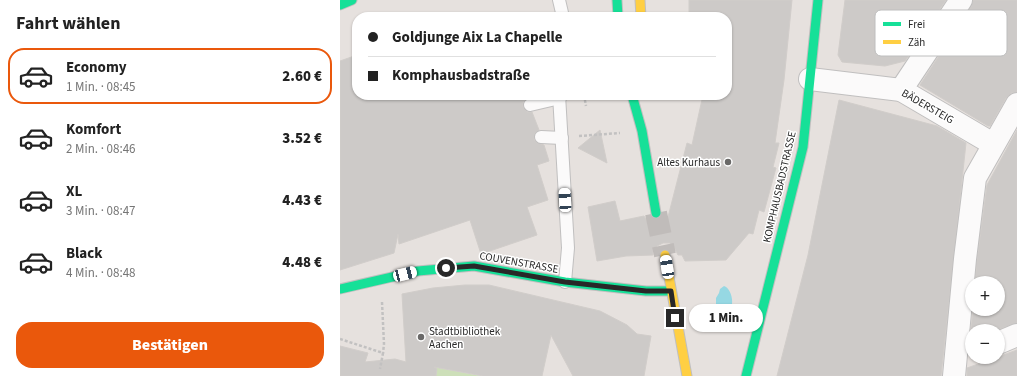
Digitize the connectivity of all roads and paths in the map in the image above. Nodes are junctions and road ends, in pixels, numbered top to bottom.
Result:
1 (352, 0) edge
2 (559, 0) edge
3 (617, 0) edge
4 (640, 0) edge
5 (818, 0) edge
6 (961, 0) edge
7 (340, 4) edge
8 (954, 10) edge
9 (562, 12) edge
10 (618, 12) edge
11 (641, 12) edge
12 (924, 56) edge
13 (810, 79) junction
14 (901, 90) junction
15 (549, 100) edge
16 (559, 100) edge
17 (585, 100) edge
18 (633, 100) edge
19 (643, 102) dead end
20 (1017, 104) edge
21 (530, 106) dead end
22 (586, 106) dead end
23 (642, 131) junction
24 (541, 137) dead end
25 (562, 138) junction
26 (993, 144) junction
27 (656, 213) tunnel mouth
28 (665, 255) tunnel mouth
29 (380, 280) junction
30 (565, 282) junction
31 (340, 289) edge
32 (671, 291) junction
33 (1017, 335) edge
34 (340, 339) edge
35 (1005, 340) edge
36 (964, 352) edge
37 (383, 353) junction
38 (380, 369) dead end
39 (687, 376) edge
40 (746, 376) edge
41 (954, 376) edge

1 - 7 street
2 - 9 lane
3 - 10 street
4 - 11 street
5 - 13 street, KOMPHAUSBADSTRASSE
6 - 8 street
12 - 14 street
13 - 14 street, BÄDERSTEIG
13 - 40 street, KOMPHAUSBADSTRASSE
14 - 26 street, BÄDERSTEIG
15 - 21 lane
16 - 25 lane
17 - 22 path
18 - 23 street
19 - 23 street
20 - 26 street
23 - 25 path
23 - 27 street
24 - 25 lane
25 - 30 lane
26 - 36 street
28 - 32 street
29 - 30 street, COUVENSTRASSE
29 - 31 street, COUVENSTRASSE
29 - 37 path
30 - 32 street, COUVENSTRASSE
32 - 39 street
33 - 35 street
34 - 37 path
36 - 41 street
37 - 38 path

